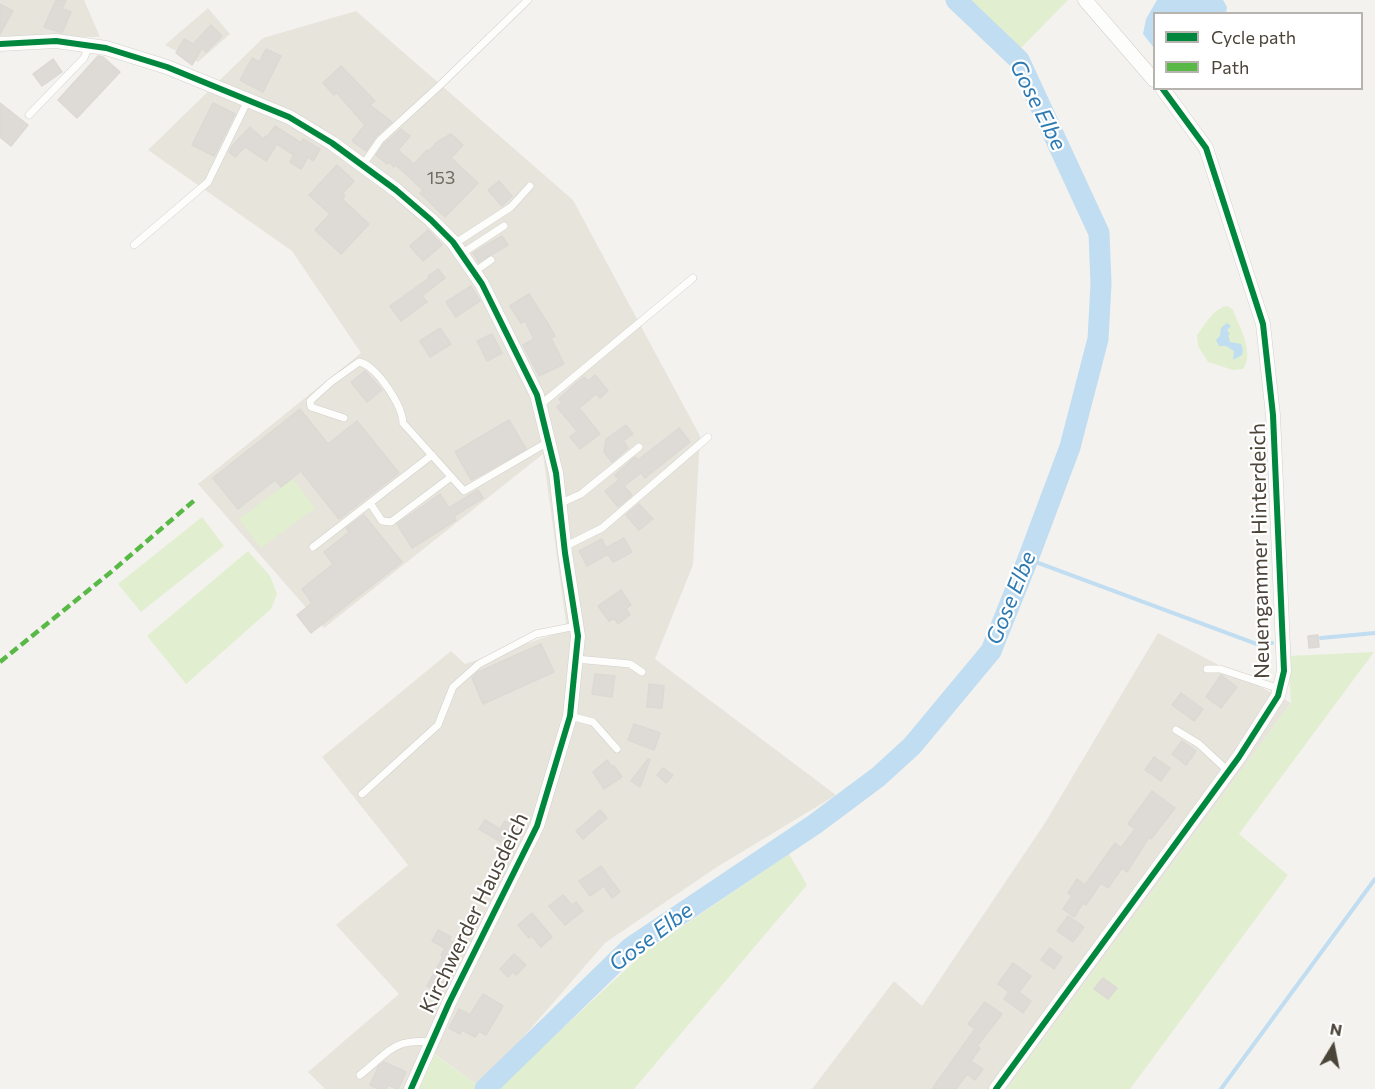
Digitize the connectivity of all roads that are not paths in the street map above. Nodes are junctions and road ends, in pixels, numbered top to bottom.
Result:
1 (528, 0) edge
2 (1085, 0) edge
3 (0, 44) edge
4 (89, 46) junction
5 (1153, 78) edge
6 (1163, 90) edge
7 (248, 100) junction
8 (29, 115) dead end
9 (363, 165) junction
10 (530, 186) dead end
11 (504, 226) dead end
12 (134, 245) dead end
13 (458, 249) junction
14 (491, 260) dead end
15 (474, 272) junction
16 (693, 278) dead end
17 (539, 406) junction
18 (344, 418) dead end
19 (708, 437) dead end
20 (548, 442) junction
21 (639, 447) dead end
22 (432, 455) junction
23 (451, 477) junction
24 (370, 503) junction
25 (559, 504) junction
26 (314, 547) dead end
27 (564, 547) junction
28 (576, 626) junction
29 (576, 659) junction
30 (1207, 669) dead end
31 (642, 672) dead end
32 (1280, 689) junction
33 (570, 716) junction
34 (1176, 730) dead end
35 (617, 749) dead end
36 (1228, 771) junction
37 (362, 794) dead end
38 (432, 1042) junction
39 (360, 1075) dead end
40 (411, 1089) edge
41 (996, 1089) edge

1 - 9 lane
2 - 5 street
3 - 4 street, Kirchwerder Hausdeich
4 - 7 street, Kirchwerder Hausdeich
4 - 8 lane
6 - 32 street, Neuengammer Hinterdeich
7 - 9 street, Kirchwerder Hausdeich
7 - 12 lane
9 - 13 street, Kirchwerder Hausdeich
10 - 13 lane
11 - 13 lane
13 - 15 street, Kirchwerder Hausdeich
14 - 15 lane
15 - 17 street, Kirchwerder Hausdeich
16 - 17 lane
17 - 20 street, Kirchwerder Hausdeich
18 - 22 lane
19 - 27 lane
20 - 23 lane
20 - 25 street, Kirchwerder Hausdeich
21 - 25 lane
22 - 23 lane
22 - 24 lane
23 - 24 lane
24 - 26 lane
25 - 27 street, Kirchwerder Hausdeich
27 - 28 street, Kirchwerder Hausdeich
28 - 29 street, Kirchwerder Hausdeich
28 - 37 lane
29 - 31 lane
29 - 33 street, Kirchwerder Hausdeich
30 - 32 lane
32 - 36 street, Neuengammer Hinterdeich
33 - 35 lane
33 - 38 street, Kirchwerder Hausdeich
34 - 36 lane
36 - 41 street, Neuengammer Hinterdeich
38 - 39 lane
38 - 40 street, Kirchwerder Hausdeich

